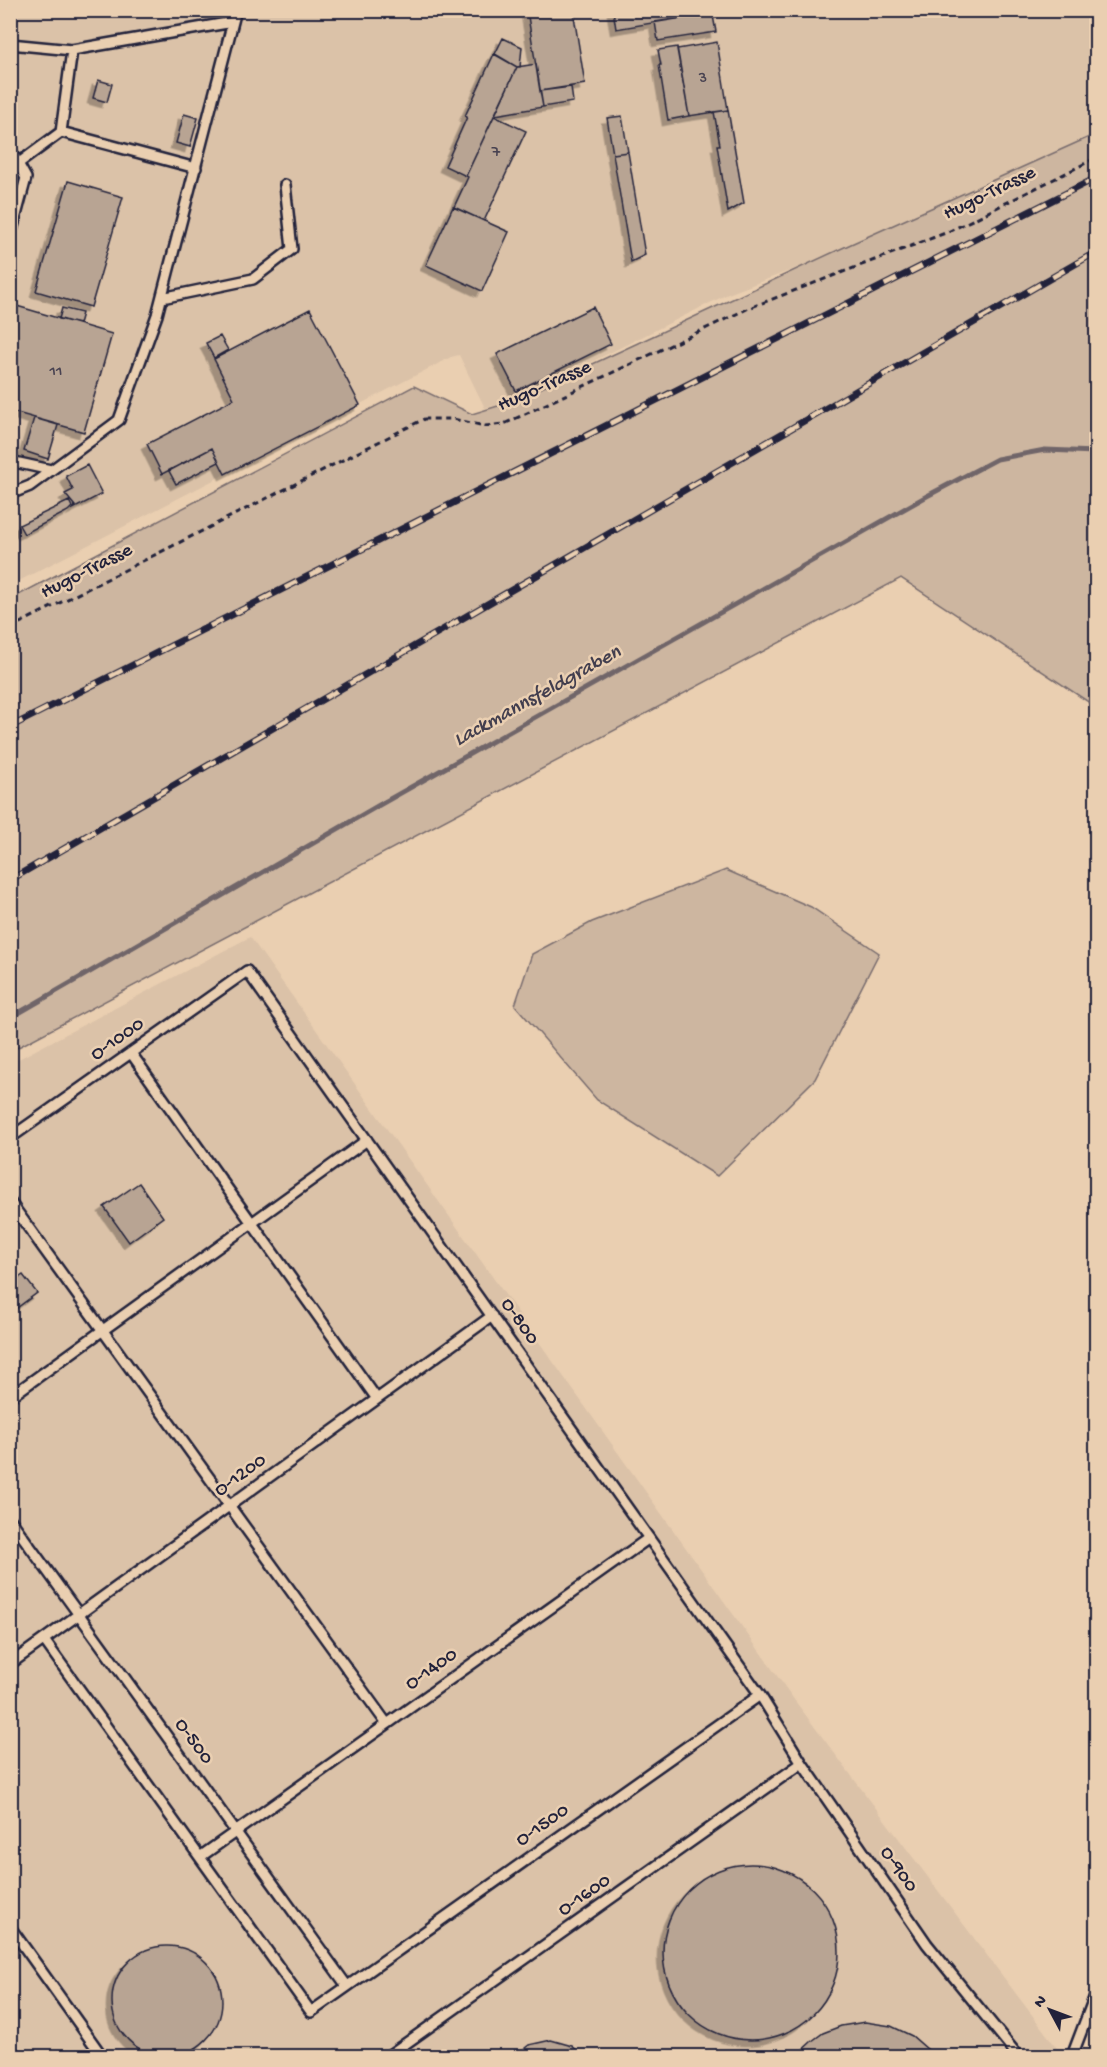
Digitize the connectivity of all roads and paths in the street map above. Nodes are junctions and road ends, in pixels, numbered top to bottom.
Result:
1 (236, 10) edge
2 (233, 22) junction
3 (10, 44) edge
4 (72, 50) junction
5 (61, 132) junction
6 (10, 149) edge
7 (1096, 158) edge
8 (19, 164) junction
9 (195, 168) junction
10 (285, 185) dead end
11 (10, 238) edge
12 (162, 298) junction
13 (10, 460) edge
14 (51, 470) junction
15 (10, 494) edge
16 (10, 628) edge
17 (247, 971) joint
18 (131, 1053) junction
19 (10, 1138) edge
20 (367, 1140) junction
21 (10, 1202) edge
22 (252, 1223) junction
23 (492, 1316) junction
24 (104, 1330) junction
25 (10, 1397) edge
26 (377, 1399) junction
27 (230, 1505) junction
28 (10, 1519) edge
29 (649, 1538) junction
30 (79, 1615) junction
31 (44, 1640) junction
32 (10, 1664) edge
33 (760, 1695) junction
34 (387, 1724) junction
35 (802, 1763) junction
36 (235, 1831) junction
37 (200, 1857) junction
38 (10, 1927) edge
39 (347, 1986) junction
40 (1096, 1993) edge
41 (102, 2056) edge
42 (388, 2056) edge
43 (1018, 2056) edge
44 (1072, 2056) edge

1 - 2 lane
2 - 4 lane
2 - 9 lane
3 - 4 lane
4 - 5 lane
5 - 8 lane
5 - 9 lane
6 - 8 lane
7 - 16 path, Hugo-Trasse
8 - 11 lane
9 - 12 lane
10 - 12 lane
12 - 14 lane
13 - 14 lane
14 - 15 lane
17 - 18 lane, O-1000
17 - 20 lane, O-800
18 - 19 lane, O-1000
18 - 22 lane
20 - 22 lane
20 - 23 lane, O-800
21 - 24 lane
22 - 24 lane
22 - 26 lane
23 - 26 lane, O-1200
23 - 29 lane, O-800
24 - 25 lane
24 - 27 lane
26 - 27 lane, O-1200
27 - 30 lane, O-1200
27 - 34 lane
28 - 30 lane, O-500
29 - 33 lane, O-800
29 - 34 lane, O-1400
30 - 31 lane, O-1200
30 - 36 lane, O-500
31 - 32 lane, O-1200
31 - 37 lane
33 - 35 lane, O-900
33 - 39 lane, O-1500
34 - 36 lane, O-1400
35 - 42 lane, O-1600
35 - 43 lane, O-900
36 - 37 lane, O-1400
36 - 39 lane, O-500
37 - 39 lane, O-1500
38 - 41 lane
40 - 44 lane

